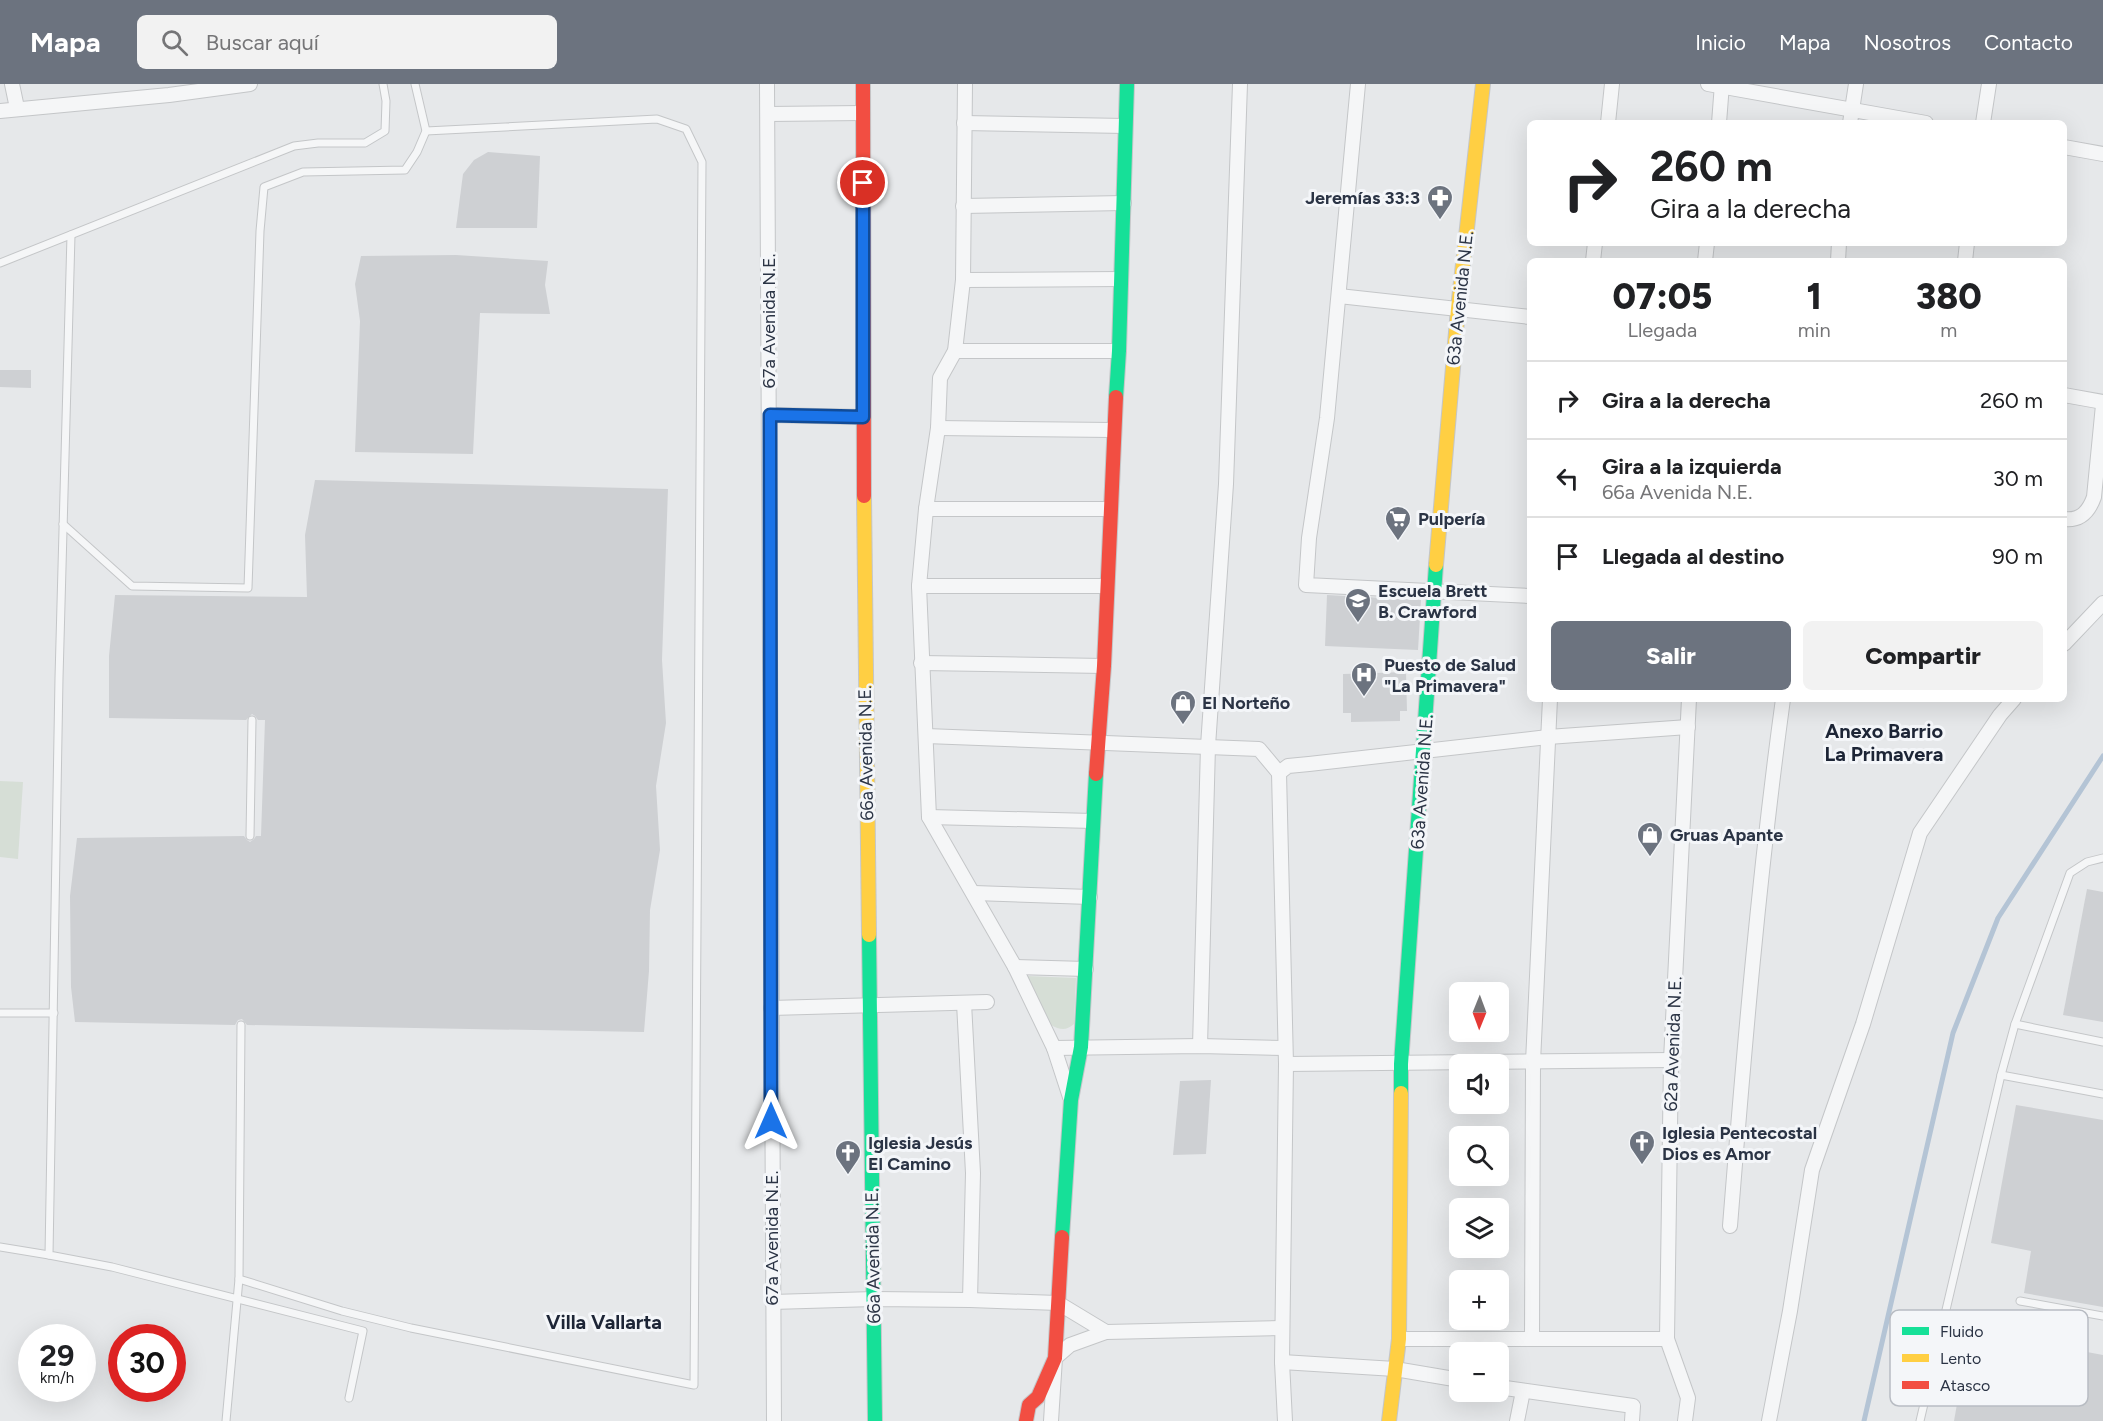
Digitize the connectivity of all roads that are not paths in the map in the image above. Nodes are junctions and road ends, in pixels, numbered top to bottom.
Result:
1 (12, 84) edge
2 (250, 84) edge
3 (383, 84) edge
4 (414, 84) edge
5 (767, 84) edge
6 (862, 84) edge
7 (965, 84) edge
8 (1127, 84) edge
9 (1239, 84) edge
10 (1358, 84) edge
11 (1483, 84) edge
12 (1612, 84) edge
13 (1856, 84) edge
14 (1989, 84) edge
15 (1718, 85) edge
16 (168, 89) edge
17 (16, 108) junction
18 (0, 111) edge
19 (862, 113) junction
20 (768, 114) junction
21 (1851, 116) edge
22 (1608, 120) edge
23 (1719, 120) edge
24 (1894, 120) edge
25 (1983, 120) edge
26 (964, 123) junction
27 (1125, 126) junction
28 (426, 131) junction
29 (2067, 148) edge
30 (2103, 154) edge
31 (1124, 203) junction
32 (963, 206) junction
33 (71, 235) junction
34 (0, 262) edge
35 (1121, 279) junction
36 (963, 280) junction
37 (1339, 296) junction
38 (1458, 309) junction
39 (1527, 317) edge
40 (955, 351) junction
41 (1119, 351) junction
42 (2067, 396) edge
43 (2103, 404) edge
44 (770, 415) junction
45 (863, 417) junction
46 (938, 428) junction
47 (1113, 430) junction
48 (926, 509) junction
49 (1109, 509) junction
50 (2067, 520) edge
51 (63, 524) junction
52 (919, 586) junction
53 (1105, 586) junction
54 (248, 588) junction
55 (1434, 592) junction
56 (248, 596) dead end
57 (1527, 596) edge
58 (2103, 603) edge
59 (2067, 641) edge
60 (921, 663) junction
61 (1104, 666) junction
62 (1550, 702) edge
63 (1689, 702) edge
64 (1783, 702) edge
65 (2011, 702) edge
66 (252, 720) dead end
67 (1688, 727) junction
68 (926, 736) junction
69 (1548, 737) junction
70 (1098, 744) junction
71 (1208, 746) junction
72 (1424, 751) junction
73 (1279, 773) junction
74 (929, 817) junction
75 (1093, 821) junction
76 (250, 836) dead end
77 (2103, 858) edge
78 (974, 893) junction
79 (1090, 897) junction
80 (1015, 967) junction
81 (1086, 969) junction
82 (987, 1002) dead end
83 (964, 1003) junction
84 (869, 1005) junction
85 (771, 1008) junction
86 (0, 1013) edge
87 (54, 1013) junction
88 (2015, 1024) junction
89 (241, 1025) dead end
90 (2103, 1042) edge
91 (1200, 1046) junction
92 (1081, 1047) junction
93 (1054, 1048) junction
94 (1285, 1048) junction
95 (1671, 1060) junction
96 (1533, 1062) junction
97 (1286, 1064) junction
98 (1401, 1064) junction
99 (2001, 1076) junction
100 (2103, 1094) edge
101 (1071, 1100) junction
102 (1730, 1226) dead end
103 (0, 1247) edge
104 (49, 1255) junction
105 (239, 1279) junction
106 (237, 1298) junction
107 (874, 1299) junction
108 (970, 1300) junction
109 (2020, 1301) dead end
110 (772, 1302) junction
111 (1054, 1303) junction
112 (1946, 1310) edge
113 (2070, 1310) edge
114 (2088, 1313) edge
115 (2103, 1316) edge
116 (1282, 1328) junction
117 (1106, 1332) junction
118 (1399, 1339) junction
119 (1532, 1339) junction
120 (1667, 1340) junction
121 (1055, 1358) junction
122 (1282, 1362) junction
123 (1395, 1369) junction
124 (1449, 1378) edge
125 (1509, 1389) edge
126 (1523, 1391) junction
127 (349, 1398) dead end
128 (1924, 1406) edge
129 (226, 1421) edge
130 (774, 1421) edge
131 (875, 1421) edge
132 (1026, 1421) edge
133 (1051, 1421) edge
134 (1285, 1421) edge
135 (1389, 1421) edge
136 (1517, 1421) edge
137 (1632, 1421) edge
138 (1685, 1421) edge
139 (1769, 1421) edge
140 (1920, 1421) edge

1 - 17 street
2 - 16 street
3 - 33 lane
4 - 28 lane
5 - 20 street, 67a Avenida N.E.
6 - 19 street, 66a Avenida N.E.
7 - 26 street
8 - 27 street
9 - 71 street
10 - 37 street
11 - 38 street, 63a Avenida N.E.
12 - 22 street
13 - 21 street
14 - 25 street
15 - 21 street
15 - 23 street
16 - 17 street
17 - 18 street
19 - 20 street
19 - 45 street, 66a Avenida N.E.
20 - 44 street, 67a Avenida N.E.
21 - 24 street
26 - 27 street
26 - 32 street
27 - 31 street
28 - 54 lane
28 - 105 lane
29 - 30 street
31 - 32 street
31 - 35 street
32 - 36 street
33 - 34 lane
33 - 51 lane
35 - 36 street
35 - 41 street
36 - 40 street
37 - 38 street
37 - 55 street
38 - 39 street
38 - 55 street, 63a Avenida N.E.
40 - 41 street
40 - 46 street
41 - 47 street
42 - 43 street
43 - 50 street
44 - 45 street
44 - 85 street, 67a Avenida N.E.
45 - 84 street, 66a Avenida N.E.
46 - 47 street
46 - 48 street
47 - 49 street
48 - 49 street
48 - 52 street
49 - 53 street
51 - 54 lane
51 - 87 lane
52 - 53 street
52 - 60 street
53 - 61 street
54 - 56 lane
55 - 57 street
55 - 72 street, 63a Avenida N.E.
58 - 59 street
60 - 61 street
60 - 68 street
61 - 70 street
62 - 69 street
63 - 67 street, 62a Avenida N.E.
64 - 102 street
65 - 139 street
66 - 76 lane
67 - 69 street
67 - 95 street, 62a Avenida N.E.
68 - 70 street
68 - 74 street
69 - 72 street
69 - 96 street
70 - 71 street
70 - 75 street
71 - 73 street
71 - 91 street
72 - 73 street
72 - 98 street, 63a Avenida N.E.
73 - 94 street
74 - 75 street
74 - 78 street
75 - 79 street
77 - 88 lane
78 - 79 street
78 - 80 street
79 - 81 street
80 - 81 street
80 - 93 street
81 - 92 street
82 - 83 street
83 - 84 street
83 - 108 street
84 - 85 street
84 - 107 street, 66a Avenida N.E.
85 - 110 street, 67a Avenida N.E.
86 - 87 lane
87 - 104 lane
88 - 90 lane
88 - 99 lane
89 - 105 lane
91 - 92 street
91 - 94 street
92 - 93 street
92 - 101 street
93 - 101 street
94 - 97 street
95 - 96 street
95 - 120 street, 62a Avenida N.E.
96 - 98 street
96 - 119 street
97 - 98 street
97 - 116 street
98 - 118 street, 63a Avenida N.E.
99 - 100 lane
99 - 112 lane
101 - 111 street
103 - 104 lane
104 - 106 lane
105 - 106 lane
106 - 127 lane
106 - 129 lane
107 - 108 street
107 - 110 street
107 - 131 street, 66a Avenida N.E.
108 - 111 street
109 - 113 lane
110 - 130 street, 67a Avenida N.E.
111 - 117 street
111 - 121 street
114 - 115 lane
116 - 117 street
116 - 122 street
117 - 121 street
118 - 119 street
118 - 123 street, 63a Avenida N.E.
119 - 120 street
120 - 138 street, 62a Avenida N.E.
121 - 132 street
121 - 133 street
122 - 123 street
122 - 134 street
123 - 124 street
123 - 135 street, 63a Avenida N.E.
125 - 126 street
126 - 136 street
126 - 137 street
128 - 140 lane

